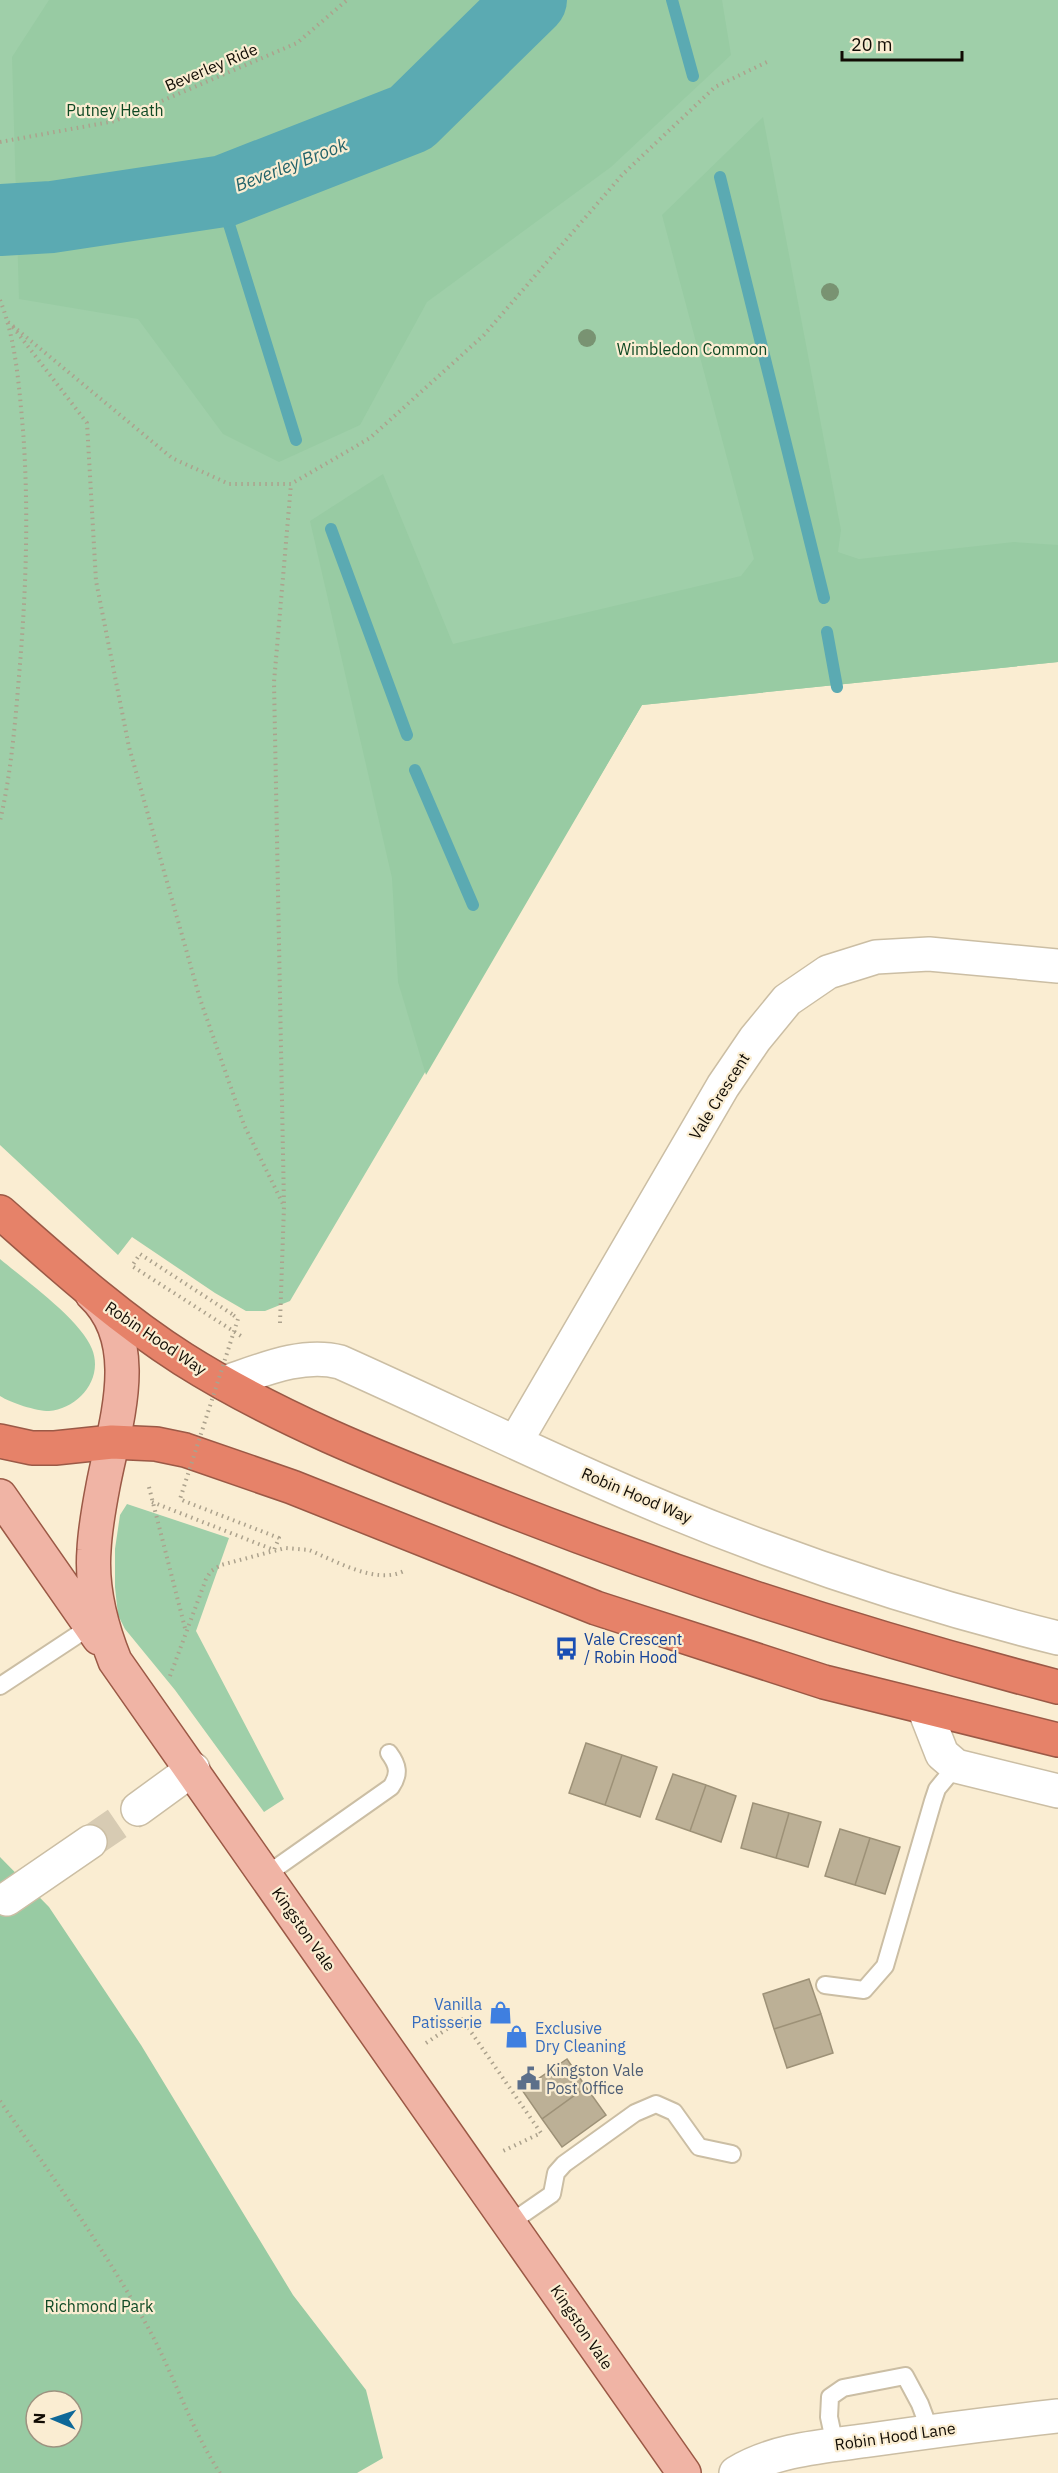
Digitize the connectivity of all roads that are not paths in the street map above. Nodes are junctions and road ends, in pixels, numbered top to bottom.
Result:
1 (1058, 966) edge
2 (0, 1212) edge
3 (88, 1291) junction
4 (224, 1383) junction
5 (516, 1441) junction
6 (0, 1442) edge
7 (112, 1442) junction
8 (0, 1496) edge
9 (91, 1626) junction
10 (1058, 1638) edge
11 (115, 1661) junction
12 (0, 1686) edge
13 (1058, 1687) edge
14 (924, 1708) junction
15 (1058, 1740) edge
16 (389, 1753) dead end
17 (956, 1766) junction
18 (193, 1769) junction
19 (1058, 1791) edge
20 (138, 1809) tunnel mouth
21 (90, 1842) tunnel mouth
22 (266, 1875) junction
23 (7, 1899) dead end
24 (825, 1985) dead end
25 (732, 2154) dead end
26 (510, 2223) junction
27 (1058, 2416) edge
28 (930, 2431) junction
29 (835, 2445) junction
30 (684, 2473) edge
31 (736, 2473) edge

1 - 5 street, Vale Crescent
2 - 3 highway
3 - 4 highway, Robin Hood Way
3 - 7 main road, Kingston Vale
4 - 5 street, Robin Hood Way
4 - 13 highway, Robin Hood Way
5 - 10 street, Robin Hood Way
6 - 7 highway
7 - 11 main road, Kingston Vale
7 - 14 highway
8 - 9 main road
9 - 11 main road
9 - 12 lane
11 - 18 main road, Kingston Vale
14 - 15 highway
14 - 17 street
16 - 22 lane
17 - 19 street
17 - 24 lane
18 - 20 street
18 - 22 main road, Kingston Vale
21 - 23 street
22 - 26 main road, Kingston Vale
25 - 26 lane
26 - 30 main road, Kingston Vale
27 - 28 street, Robin Hood Lane
28 - 29 street, Robin Hood Lane
28 - 29 lane
29 - 31 street, Robin Hood Lane

